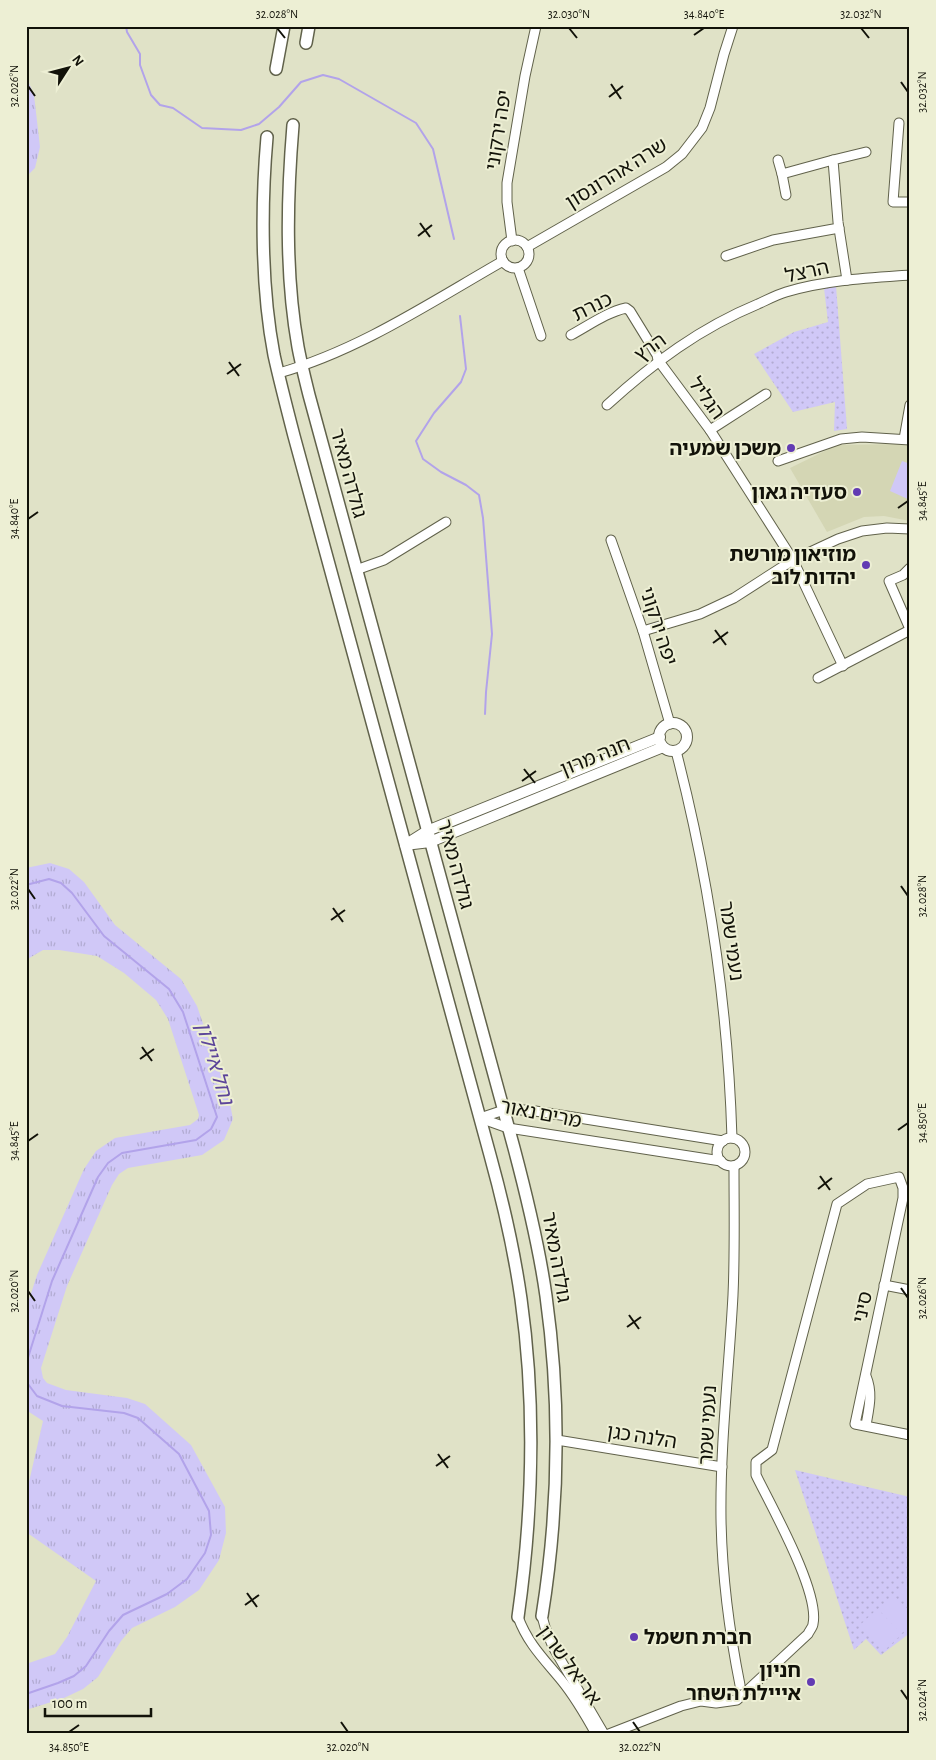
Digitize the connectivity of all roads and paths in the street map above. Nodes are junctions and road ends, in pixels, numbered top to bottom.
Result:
1 (284, 26) edge
2 (310, 26) edge
3 (536, 26) edge
4 (733, 26) edge
5 (306, 43) dead end
6 (276, 69) dead end
7 (900, 123) dead end
8 (293, 125) dead end
9 (267, 137) dead end
10 (866, 152) dead end
11 (778, 160) dead end
12 (833, 160) junction
13 (782, 174) junction
14 (786, 194) dead end
15 (910, 202) edge
16 (839, 228) junction
17 (512, 241) junction
18 (527, 248) junction
19 (726, 256) dead end
20 (503, 261) junction
21 (518, 268) junction
22 (910, 275) edge
23 (847, 280) junction
24 (717, 322) joint
25 (541, 336) dead end
26 (571, 336) dead end
27 (658, 360) junction
28 (302, 366) junction
29 (279, 373) junction
30 (766, 394) dead end
31 (607, 405) dead end
32 (910, 405) edge
33 (710, 430) junction
34 (907, 440) edge
35 (778, 462) dead end
36 (446, 522) dead end
37 (910, 529) edge
38 (612, 540) dead end
39 (793, 560) junction
40 (910, 568) edge
41 (356, 570) junction
42 (910, 629) edge
43 (643, 631) junction
44 (843, 666) junction
45 (818, 678) dead end
46 (670, 724) junction
47 (661, 742) junction
48 (676, 751) junction
49 (429, 837) junction
50 (405, 845) junction
51 (504, 1110) junction
52 (480, 1118) junction
53 (508, 1128) junction
54 (732, 1138) junction
55 (722, 1141) junction
56 (721, 1161) junction
57 (734, 1166) junction
58 (906, 1198) edge
59 (884, 1285) junction
60 (910, 1290) edge
61 (865, 1376) junction
62 (866, 1425) junction
63 (910, 1435) edge
64 (557, 1440) junction
65 (722, 1467) junction
66 (542, 1616) joint
67 (518, 1617) joint
68 (740, 1685) dead end
69 (596, 1734) edge
70 (604, 1734) edge
71 (609, 1734) edge

1 - 6 main road
2 - 5 main road
3 - 17 street, יפה ירקוני
4 - 18 street, שרה אהרונסון
7 - 15 street
8 - 28 main road, גולדה מאיר
9 - 29 main road
10 - 12 street
11 - 13 street
12 - 13 street
12 - 16 street
13 - 14 street
16 - 19 street
16 - 23 street
17 - 18 street
17 - 20 street
18 - 21 street
20 - 21 street
20 - 28 street
21 - 25 street
22 - 23 street, הרצל
23 - 24 street, הרצל
24 - 27 street, הרץ
26 - 27 street, כנרת
27 - 31 street, הרץ
27 - 33 street, הגליל
28 - 29 street
28 - 41 main road, גולדה מאיר
29 - 50 main road
30 - 33 street
32 - 34 street
33 - 39 street, הגליל
34 - 35 street
36 - 41 street
37 - 39 street
38 - 43 street, יפה ירקוני
39 - 43 street
39 - 44 street, הגליל
40 - 42 street
41 - 49 main road, גולדה מאיר
42 - 44 street
43 - 46 street, יפה ירקוני
44 - 45 street
46 - 47 street
46 - 48 street
47 - 48 street
47 - 49 street, חנה מרון
48 - 54 street, נעמי שמר
49 - 50 street, חנה מרון
49 - 51 main road, גולדה מאיר
50 - 52 main road
51 - 52 street, מרים נאור
51 - 53 main road, גולדה מאיר
51 - 55 street, מרים נאור
52 - 53 street, מרים נאור
52 - 67 main road
53 - 56 street, מרים נאור
53 - 64 main road, גולדה מאיר
54 - 55 street
54 - 57 street
55 - 56 street
56 - 57 street
57 - 65 street, נעמי שמר
58 - 59 street, סיני
58 - 71 street
59 - 60 street
59 - 61 street, סיני
61 - 62 street
61 - 62 street, סיני
62 - 63 street
64 - 65 street, הלנה כגן
64 - 66 main road, גולדה מאיר
65 - 68 street, נעמי שמר
66 - 70 street, אריאל שרון
67 - 69 street, אריאל שרון

